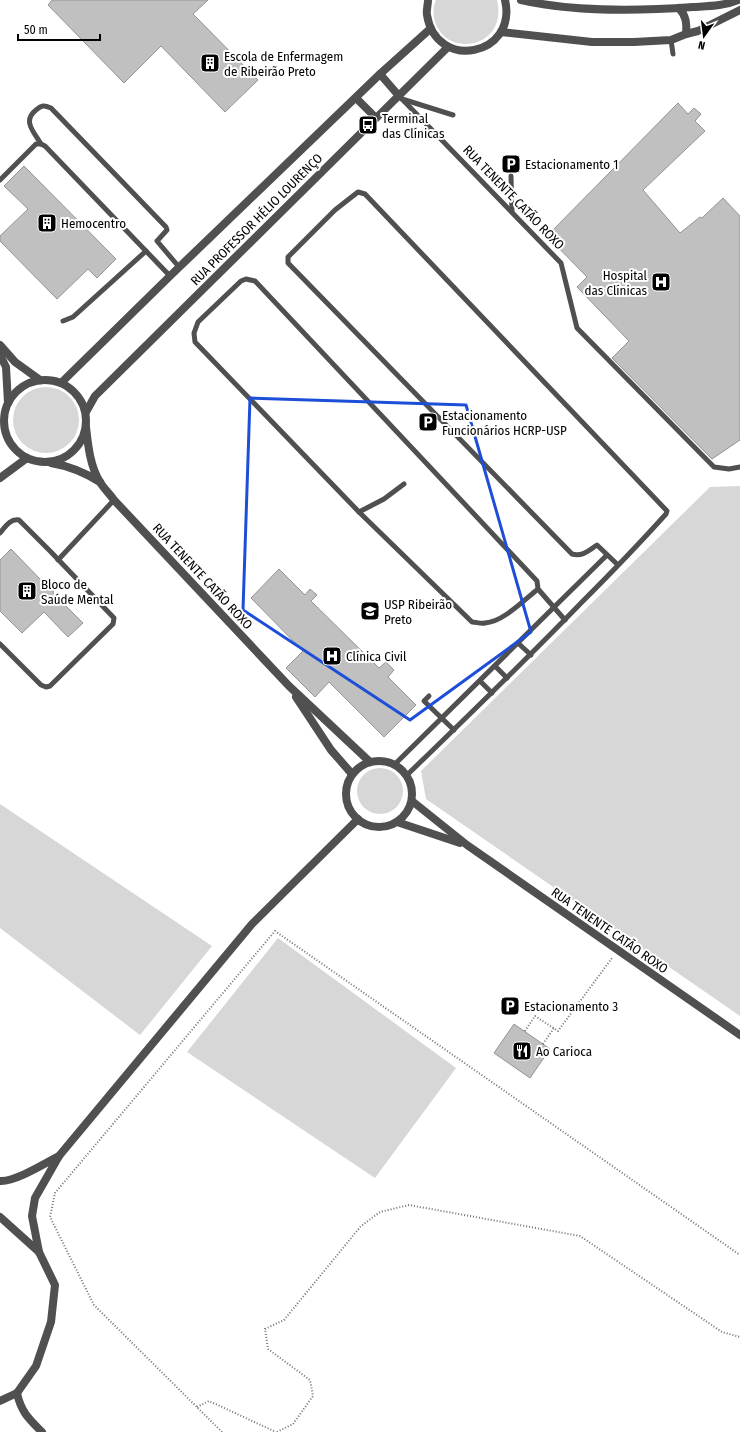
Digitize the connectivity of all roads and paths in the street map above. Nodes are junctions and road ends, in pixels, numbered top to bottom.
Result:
1 (428, 0) edge
2 (505, 0) edge
3 (521, 0) edge
4 (738, 0) edge
5 (679, 8) junction
6 (740, 10) edge
7 (430, 29) junction
8 (502, 32) junction
9 (686, 34) junction
10 (671, 40) junction
11 (448, 47) junction
12 (674, 54) dead end
13 (380, 74) junction
14 (400, 97) junction
15 (356, 98) junction
16 (453, 115) dead end
17 (376, 118) junction
18 (41, 144) junction
19 (511, 176) dead end
20 (0, 180) edge
21 (512, 212) junction
22 (146, 251) junction
23 (179, 267) junction
24 (170, 276) junction
25 (63, 321) dead end
26 (0, 345) edge
27 (0, 355) edge
28 (40, 380) junction
29 (62, 383) junction
30 (8, 403) junction
31 (86, 412) junction
32 (2, 427) edge
33 (86, 427) junction
34 (27, 458) junction
35 (45, 462) junction
36 (740, 467) edge
37 (0, 478) edge
38 (100, 482) junction
39 (404, 484) dead end
40 (114, 500) junction
41 (359, 512) junction
42 (0, 532) edge
43 (607, 555) junction
44 (58, 560) junction
45 (618, 565) junction
46 (538, 589) junction
47 (554, 606) junction
48 (565, 620) junction
49 (518, 643) junction
50 (0, 644) edge
51 (531, 655) junction
52 (495, 666) junction
53 (507, 678) junction
54 (480, 681) junction
55 (290, 686) junction
56 (492, 693) junction
57 (429, 696) dead end
58 (442, 718) junction
59 (454, 730) junction
60 (370, 762) junction
61 (395, 764) junction
62 (352, 774) junction
63 (407, 776) junction
64 (412, 801) junction
65 (358, 819) junction
66 (397, 822) junction
67 (467, 845) junction
68 (618, 950) junction
69 (554, 1028) junction
70 (524, 1031) dead end
71 (740, 1035) edge
72 (543, 1044) dead end
73 (59, 1156) junction
74 (0, 1181) edge
75 (0, 1217) edge
76 (39, 1252) junction
77 (740, 1255) edge
78 (740, 1337) edge
79 (17, 1393) junction
80 (0, 1401) edge
81 (197, 1407) junction
82 (42, 1432) edge
83 (222, 1432) edge
84 (276, 1432) edge

1 - 7 street
2 - 8 street
3 - 5 street
4 - 5 street
5 - 9 street
6 - 9 street
7 - 11 street
7 - 13 street, RUA PROFESSOR HÉLIO LOURENÇO
8 - 10 street
8 - 11 street
9 - 10 street
10 - 12 lane
11 - 14 street, RUA PROFESSOR HÉLIO LOURENÇO
13 - 14 street
13 - 15 street, RUA PROFESSOR HÉLIO LOURENÇO
14 - 16 lane
14 - 17 street, RUA PROFESSOR HÉLIO LOURENÇO
14 - 21 lane, RUA TENENTE CATÃO ROXO
15 - 17 street
15 - 23 street, RUA PROFESSOR HÉLIO LOURENÇO
17 - 31 street, RUA PROFESSOR HÉLIO LOURENÇO
18 - 20 lane
18 - 22 lane
18 - 23 lane
19 - 21 lane
21 - 36 lane, RUA TENENTE CATÃO ROXO
22 - 24 lane
22 - 25 lane
23 - 24 street, RUA PROFESSOR HÉLIO LOURENÇO
24 - 29 street, RUA PROFESSOR HÉLIO LOURENÇO
26 - 28 street
27 - 30 street
28 - 29 street
28 - 30 street
29 - 31 street
30 - 32 street
31 - 33 street
32 - 34 street
33 - 35 street
33 - 38 street, RUA TENENTE CATÃO ROXO
34 - 35 street
34 - 37 street
35 - 38 street, RUA TENENTE CATÃO ROXO
38 - 40 street, RUA TENENTE CATÃO ROXO
39 - 41 lane
40 - 44 lane
40 - 55 street, RUA TENENTE CATÃO ROXO
41 - 46 lane
41 - 46 lane
42 - 44 lane
43 - 45 lane
43 - 45 lane
43 - 47 lane
44 - 50 lane
45 - 48 lane
46 - 47 lane
47 - 48 lane
47 - 49 lane
48 - 51 lane
49 - 51 lane
49 - 52 lane
51 - 53 lane
52 - 53 lane
52 - 54 lane
53 - 56 lane
54 - 56 lane
54 - 58 lane
55 - 60 street, RUA TENENTE CATÃO ROXO
55 - 62 street, RUA TENENTE CATÃO ROXO
56 - 59 lane
57 - 58 lane
58 - 59 lane
58 - 61 lane
59 - 63 lane
60 - 61 street
60 - 62 street
61 - 63 street
62 - 65 street
63 - 64 street
64 - 66 street
64 - 67 street, RUA TENENTE CATÃO ROXO
65 - 66 street
65 - 73 street
66 - 67 street, RUA TENENTE CATÃO ROXO
67 - 68 street, RUA TENENTE CATÃO ROXO
68 - 69 path
68 - 71 street, RUA TENENTE CATÃO ROXO
69 - 70 path
69 - 72 path
73 - 74 street
73 - 76 street
75 - 76 street
76 - 79 street
77 - 81 path
78 - 84 path
79 - 80 street
79 - 82 street
81 - 83 path
81 - 84 path

